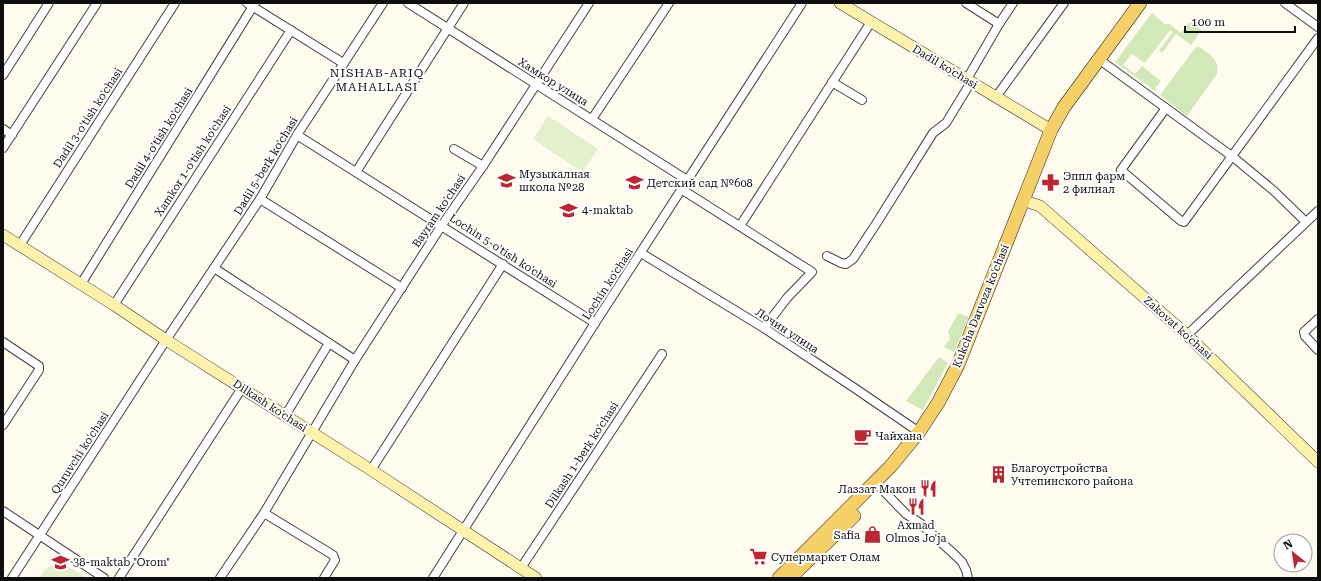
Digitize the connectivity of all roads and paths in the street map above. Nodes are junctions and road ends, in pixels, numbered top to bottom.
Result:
1 (49, 3) edge
2 (97, 3) edge
3 (175, 3) edge
4 (383, 3) edge
5 (408, 3) edge
6 (464, 3) edge
7 (589, 3) edge
8 (669, 3) edge
9 (802, 3) edge
10 (840, 3) edge
11 (966, 3) edge
12 (1013, 3) edge
13 (1064, 3) edge
14 (1140, 3) edge
15 (1149, 3) edge
16 (1285, 3) edge
17 (252, 4) edge
18 (871, 22) junction
19 (999, 24) junction
20 (1318, 27) edge
21 (448, 28) junction
22 (291, 30) junction
23 (1318, 38) edge
24 (1101, 61) junction
25 (343, 63) junction
26 (3, 76) edge
27 (969, 80) junction
28 (832, 82) junction
29 (535, 84) junction
30 (996, 97) junction
31 (862, 100) dead end
32 (1166, 108) junction
33 (592, 119) junction
34 (3, 128) edge
35 (1054, 132) junction
36 (12, 135) junction
37 (297, 135) junction
38 (3, 148) edge
39 (454, 149) dead end
40 (1232, 157) junction
41 (482, 166) junction
42 (356, 172) junction
43 (687, 180) junction
44 (681, 189) junction
45 (260, 199) junction
46 (1027, 201) junction
47 (1318, 211) edge
48 (1306, 222) junction
49 (442, 225) junction
50 (740, 226) junction
51 (3, 235) edge
52 (20, 245) junction
53 (641, 253) junction
54 (827, 256) dead end
55 (503, 264) junction
56 (214, 268) junction
57 (81, 284) junction
58 (402, 288) junction
59 (114, 305) junction
60 (1318, 319) edge
61 (595, 323) junction
62 (764, 328) junction
63 (1187, 335) junction
64 (166, 340) junction
65 (3, 342) edge
66 (329, 343) junction
67 (1318, 350) edge
68 (662, 354) dead end
69 (355, 360) junction
70 (242, 388) junction
71 (285, 416) junction
72 (3, 425) edge
73 (312, 433) junction
74 (922, 434) junction
75 (1318, 462) edge
76 (371, 470) junction
77 (878, 485) junction
78 (3, 511) edge
79 (264, 514) junction
80 (463, 530) junction
81 (40, 535) junction
82 (520, 568) junction
83 (12, 578) edge
84 (104, 578) edge
85 (120, 578) edge
86 (220, 578) edge
87 (324, 578) edge
88 (433, 578) edge
89 (536, 578) edge
90 (779, 578) edge
91 (790, 578) edge
92 (968, 578) edge

1 - 26 street
2 - 36 street
3 - 52 street, Dadil 3-o'tish ko'chasi
4 - 25 street, Dadil 5-berk ko'chasi
5 - 21 street, Хамкор улица
6 - 21 street
7 - 29 street, Bayram ko'chasi
8 - 33 street
9 - 43 street, Lochin ko'chasi
10 - 18 street, Dadil ko'chasi
11 - 19 street
12 - 19 street
13 - 30 street
14 - 24 main road, Kukcha Darvoza ko'chasi
15 - 24 main road, Kukcha Darvoza ko'chasi
16 - 20 street
17 - 22 street
17 - 57 street, Dadil 4-o'tish ko'chasi
18 - 27 street, Dadil ko'chasi
18 - 28 street
19 - 27 street
21 - 29 street, Хамкор улица
21 - 42 street
22 - 25 street
22 - 59 street, Xamkor 1-o'tish ko'chasi
23 - 40 street
24 - 32 street
24 - 35 main road, Kukcha Darvoza ko'chasi
25 - 37 street, Dadil 5-berk ko'chasi
27 - 30 street, Dadil ko'chasi
27 - 54 street
28 - 31 street
28 - 50 street
29 - 33 street, Хамкор улица
29 - 41 street, Bayram ko'chasi
30 - 35 street, Dadil ko'chasi
32 - 40 street
32 - 40 street
33 - 43 street, Хамкор улица
34 - 36 street
35 - 46 main road, Kukcha Darvoza ko'chasi
36 - 38 street
37 - 42 street, Lochin 5-o'tish ko'chasi
37 - 45 street, Dadil 5-berk ko'chasi
39 - 41 street
40 - 48 street
41 - 49 street, Bayram ko'chasi
42 - 49 street, Lochin 5-o'tish ko'chasi
43 - 44 street, Lochin ko'chasi
44 - 50 street
44 - 53 street, Lochin ko'chasi
45 - 56 street, Dadil 5-berk ko'chasi
45 - 58 street
46 - 63 street, Zakovat ko'chasi
46 - 74 main road, Kukcha Darvoza ko'chasi
47 - 48 street
48 - 63 street
49 - 55 street, Lochin 5-o'tish ko'chasi
49 - 58 street, Bayram ko'chasi
50 - 62 street
51 - 52 street, Dilkash ko'chasi
52 - 57 street, Dilkash ko'chasi
53 - 61 street, Lochin ko'chasi
53 - 62 street, Лочин улица
55 - 61 street, Lochin 5-o'tish ko'chasi
55 - 76 street
56 - 64 street, Dadil 5-berk ko'chasi
56 - 66 street
57 - 59 street, Dilkash ko'chasi
58 - 69 street, Bayram ko'chasi
59 - 64 street, Dilkash ko'chasi
60 - 67 street
61 - 80 street, Lochin ko'chasi
62 - 74 street, Лочин улица
63 - 75 street, Zakovat ko'chasi
64 - 70 street, Dilkash ko'chasi
64 - 81 street, Quruvchi ko'chasi
65 - 72 street
66 - 69 street
66 - 71 street
68 - 82 street, Dilkash 1-berk ko'chasi
69 - 73 street, Bayram ko'chasi
70 - 71 street, Dilkash ko'chasi
70 - 85 street
71 - 73 street, Dilkash ko'chasi
73 - 76 street, Dilkash ko'chasi
73 - 79 street, Bayram ko'chasi
74 - 77 main road, Kukcha Darvoza ko'chasi
76 - 80 street, Dilkash ko'chasi
77 - 90 main road, Kukcha Darvoza ko'chasi
77 - 91 main road, Kukcha Darvoza ko'chasi
77 - 92 street
78 - 81 street
79 - 86 street, Bayram ko'chasi
79 - 87 street
80 - 82 street, Dilkash ko'chasi
80 - 88 street, Lochin ko'chasi
81 - 83 street, Quruvchi ko'chasi
81 - 84 street
82 - 89 street, Dilkash ko'chasi

